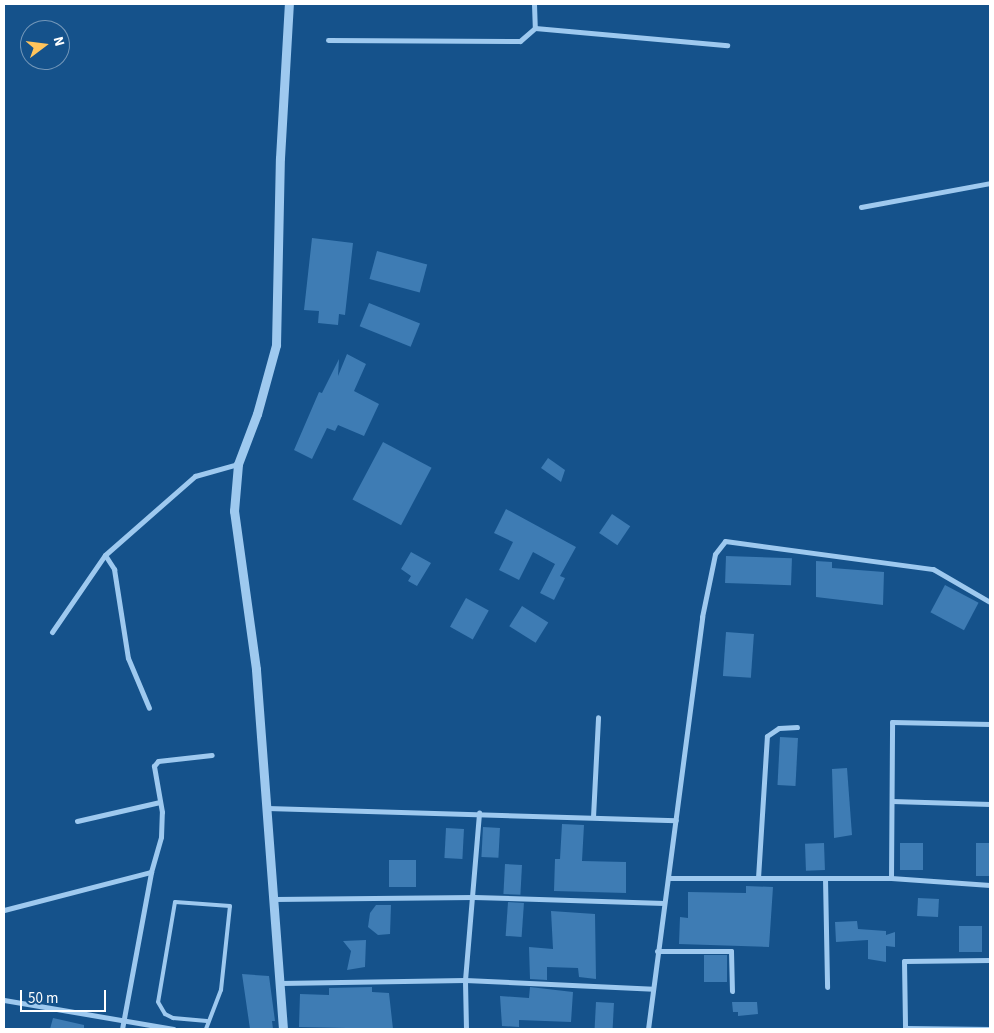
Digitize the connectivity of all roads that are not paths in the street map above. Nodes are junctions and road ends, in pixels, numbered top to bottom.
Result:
1 (289, 4) edge
2 (534, 4) edge
3 (535, 28) junction
4 (328, 40) dead end
5 (727, 44) dead end
6 (990, 183) edge
7 (861, 207) dead end
8 (238, 464) junction
9 (105, 555) junction
10 (990, 602) edge
11 (52, 632) dead end
12 (149, 708) dead end
13 (598, 717) dead end
14 (990, 724) edge
15 (798, 727) dead end
16 (212, 755) dead end
17 (892, 801) junction
18 (160, 802) junction
19 (990, 804) edge
20 (267, 808) junction
21 (479, 813) junction
22 (593, 817) junction
23 (676, 820) junction
24 (77, 821) dead end
25 (151, 872) junction
26 (668, 878) junction
27 (758, 878) junction
28 (825, 878) junction
29 (891, 878) junction
30 (990, 885) edge
31 (474, 897) junction
32 (274, 899) junction
33 (664, 903) junction
34 (4, 910) edge
35 (657, 950) junction
36 (990, 960) edge
37 (465, 980) junction
38 (280, 982) junction
39 (827, 987) dead end
40 (652, 989) junction
41 (732, 991) dead end
42 (6, 1001) edge
43 (4, 1006) edge
44 (124, 1020) junction
45 (208, 1021) junction
46 (122, 1029) edge
47 (174, 1029) edge
48 (206, 1029) edge
49 (283, 1029) edge
50 (466, 1029) edge
51 (648, 1029) edge
52 (990, 1029) edge

1 - 8 street
2 - 3 street
3 - 4 street
3 - 5 street
6 - 7 street
8 - 9 street
8 - 20 street
9 - 11 street
9 - 12 street
10 - 23 street
13 - 22 street
14 - 17 street
15 - 27 street
16 - 18 street
17 - 19 street
17 - 29 street
18 - 24 street
18 - 25 street
20 - 21 street
20 - 32 street
21 - 22 street
21 - 31 street
22 - 23 street
23 - 26 street
25 - 34 street
25 - 44 street
26 - 27 street
26 - 33 street
27 - 28 street
28 - 29 street
28 - 39 street
29 - 30 street
31 - 32 street
31 - 33 street
31 - 37 street
32 - 38 street
33 - 35 street
35 - 40 street
35 - 41 street
36 - 52 street
37 - 38 street
37 - 40 street
37 - 50 street
38 - 49 street
40 - 51 street
42 - 43 street
42 - 44 street
44 - 46 street
44 - 47 street
45 - 45 lane
45 - 48 lane

